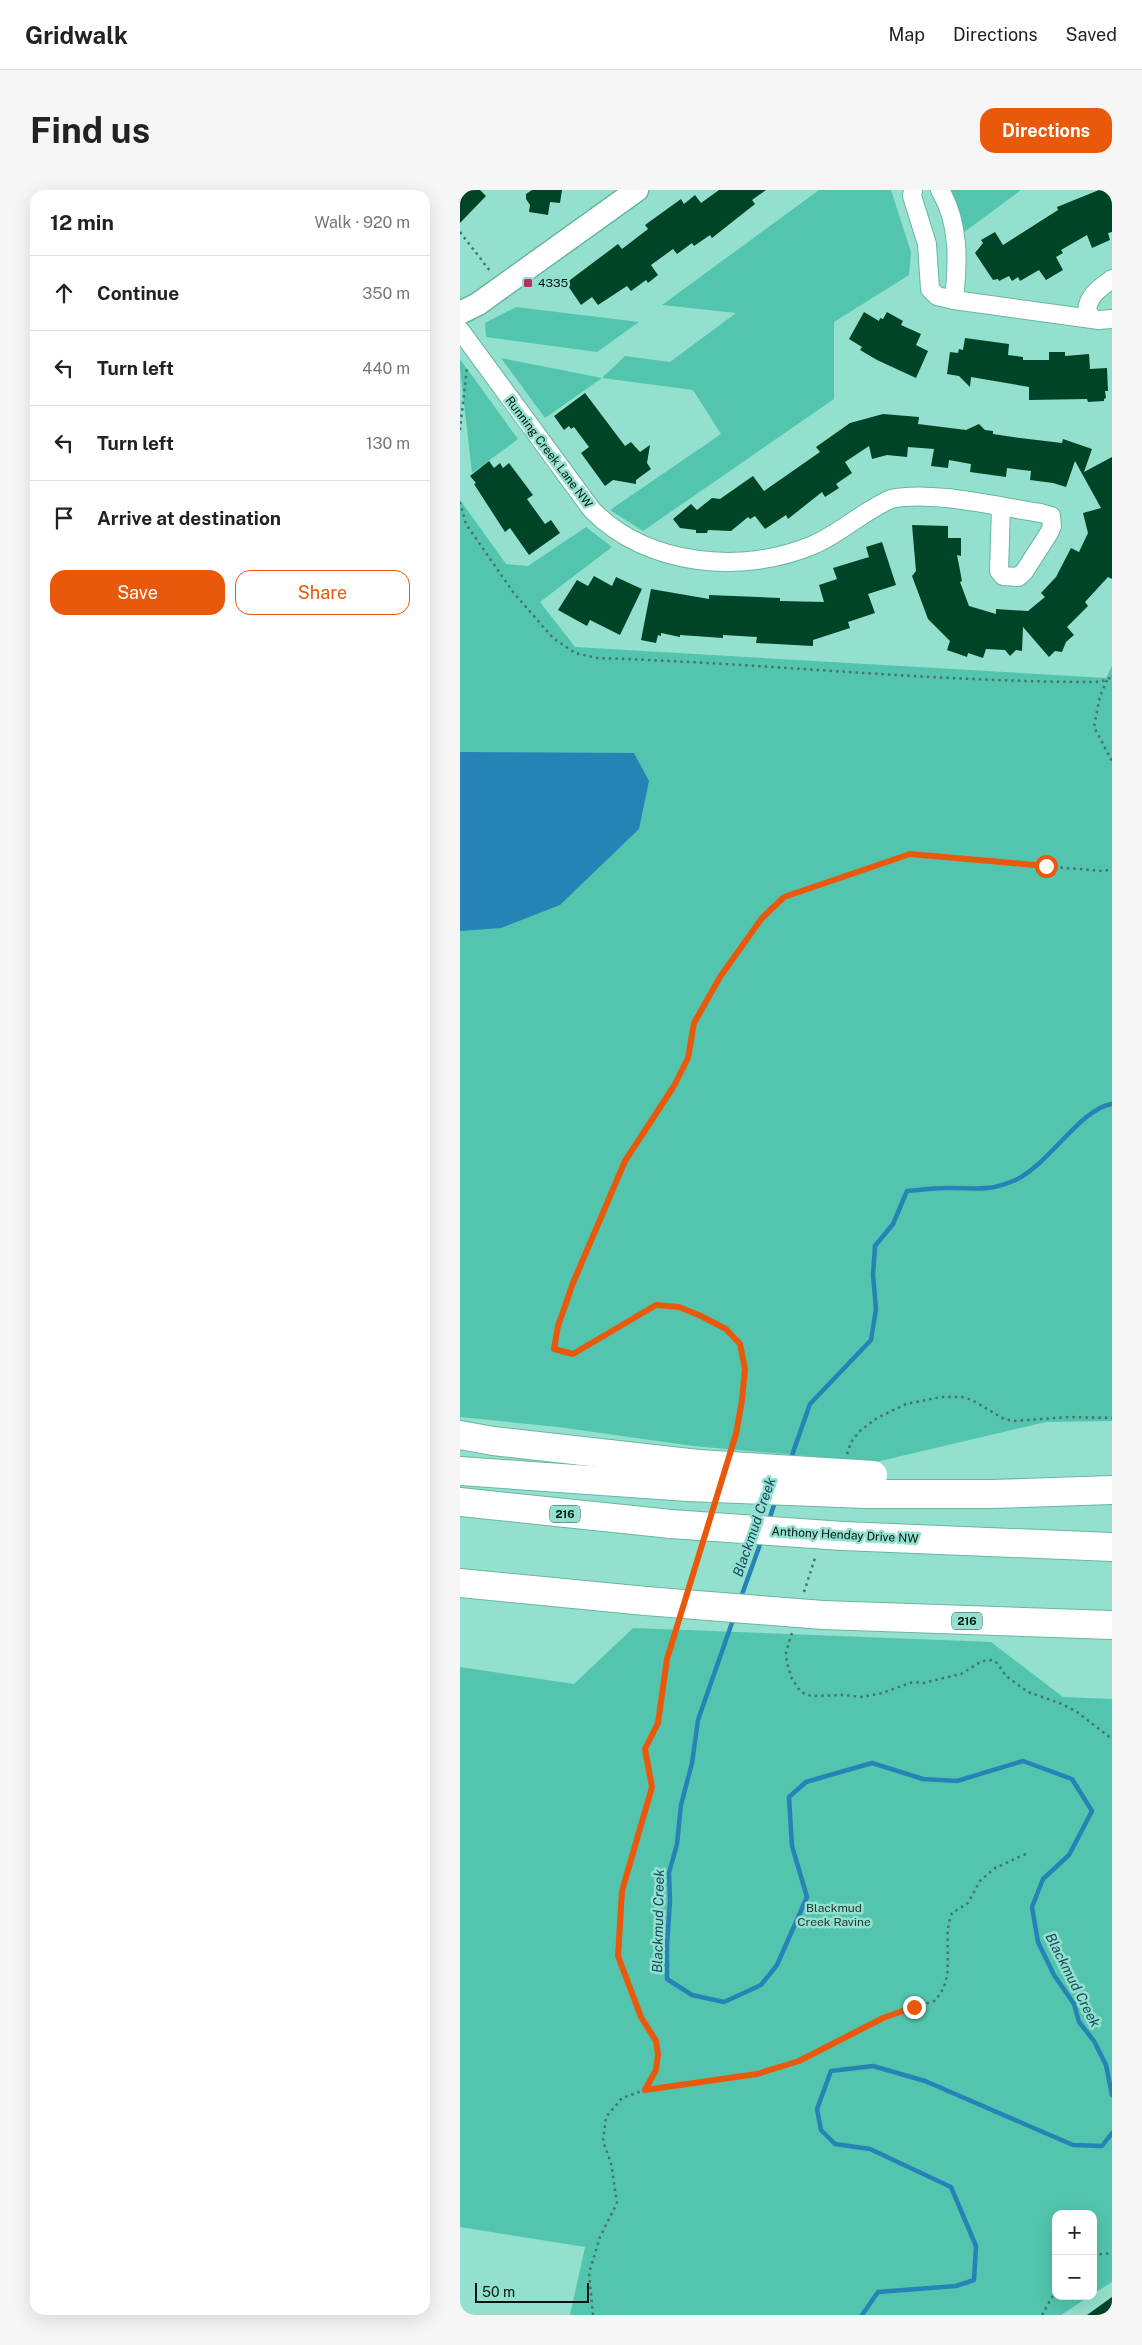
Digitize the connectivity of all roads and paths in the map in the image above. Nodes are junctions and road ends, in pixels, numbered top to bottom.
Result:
1 (637, 190) edge
2 (913, 190) edge
3 (940, 190) edge
4 (614, 198) edge
5 (460, 232) edge
6 (490, 271) dead end
7 (1112, 279) edge
8 (954, 300) junction
9 (460, 313) edge
10 (1092, 318) junction
11 (1112, 319) edge
12 (460, 330) edge
13 (468, 363) dead end
14 (460, 430) edge
15 (460, 502) edge
16 (1001, 507) dead end
17 (1112, 676) edge
18 (1107, 680) junction
19 (1112, 761) edge
20 (1112, 869) edge
21 (1112, 1418) edge
22 (460, 1435) edge
23 (730, 1453) dead end
24 (845, 1460) dead end
25 (460, 1471) edge
26 (693, 1476) junction
27 (870, 1485) junction
28 (1112, 1485) edge
29 (1112, 1490) edge
30 (460, 1502) edge
31 (703, 1538) dead end
32 (1112, 1547) edge
33 (818, 1548) dead end
34 (460, 1583) edge
35 (689, 1585) dead end
36 (804, 1593) dead end
37 (678, 1622) dead end
38 (1112, 1625) edge
39 (794, 1628) dead end
40 (1112, 1739) edge
41 (1028, 1853) dead end
42 (645, 2090) junction
43 (1112, 2253) edge
44 (1097, 2255) edge
45 (1052, 2297) edge
46 (593, 2315) edge
47 (1042, 2315) edge

1 - 4 street
2 - 8 street
3 - 8 street
4 - 9 street
5 - 6 path
7 - 10 street
8 - 10 street
10 - 11 street
12 - 16 street, Running Creek Lane NW
13 - 14 path
15 - 18 path
17 - 18 path
18 - 19 path
20 - 23 path
21 - 24 path
22 - 26 highway
25 - 26 highway
26 - 27 highway, bridge
27 - 28 highway
27 - 29 highway
30 - 32 highway, Anthony Henday Drive NW / 216, bridge
31 - 35 path
33 - 36 path
34 - 38 highway, 216, bridge
37 - 42 path
39 - 40 path
41 - 42 path
42 - 46 path
43 - 44 path
45 - 47 path

